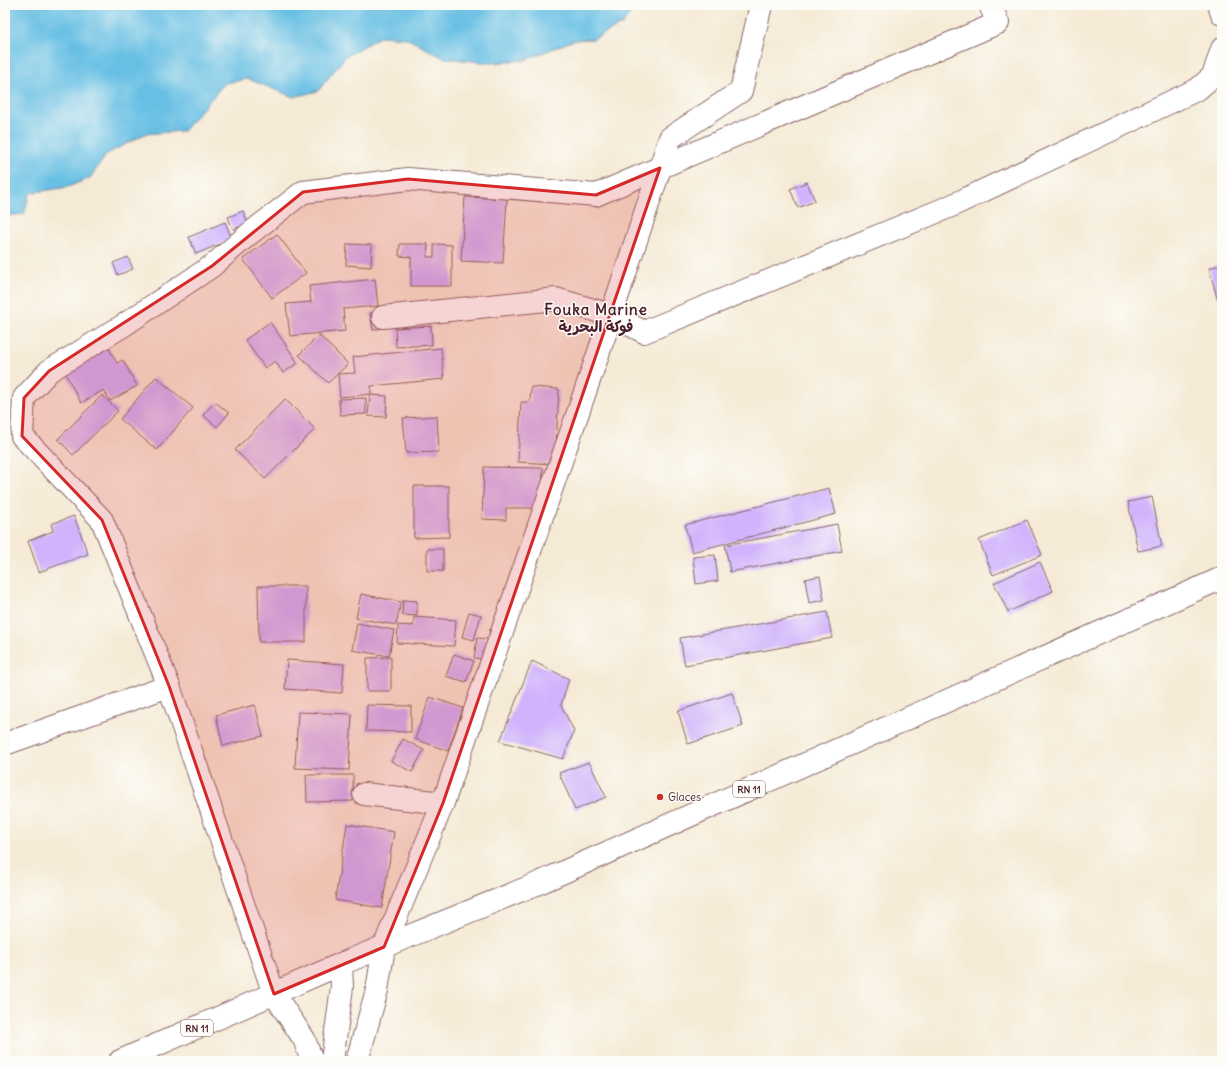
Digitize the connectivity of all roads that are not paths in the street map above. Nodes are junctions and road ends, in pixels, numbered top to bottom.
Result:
1 (761, 5) edge
2 (990, 5) edge
3 (1219, 5) edge
4 (1222, 14) edge
5 (1222, 49) edge
6 (660, 168) junction
7 (611, 315) junction
8 (383, 317) dead end
9 (1222, 578) edge
10 (169, 686) junction
11 (5, 744) edge
12 (364, 794) dead end
13 (443, 803) junction
14 (384, 947) junction
15 (341, 964) junction
16 (274, 994) junction
17 (120, 1061) edge
18 (312, 1061) edge
19 (332, 1061) edge
20 (357, 1061) edge

1 - 6 street
2 - 6 street
3 - 4 street
5 - 7 street
6 - 7 street
6 - 10 street
7 - 8 street
7 - 13 street
9 - 14 street, RN 11
10 - 11 street
10 - 16 street
12 - 13 street
13 - 14 street
14 - 15 street, RN 11
14 - 20 street
15 - 16 street, RN 11
15 - 19 street
16 - 17 street, RN 11
16 - 18 street

